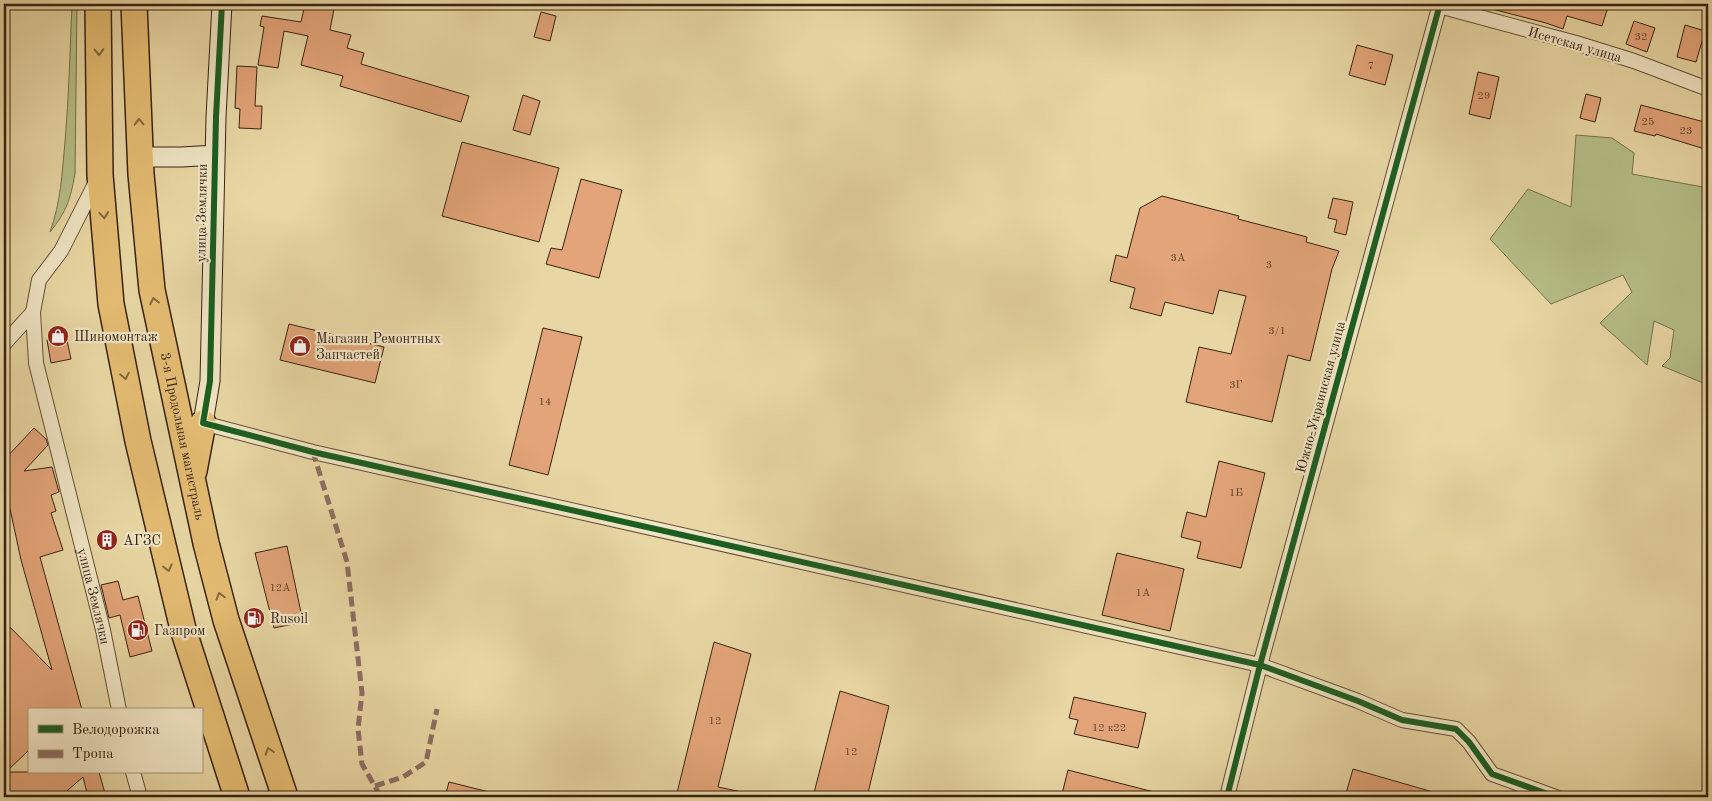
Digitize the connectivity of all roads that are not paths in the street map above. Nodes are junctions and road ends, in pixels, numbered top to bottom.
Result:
1 (98, 4) edge
2 (134, 4) edge
3 (222, 4) edge
4 (1439, 5) edge
5 (1708, 89) edge
6 (215, 155) junction
7 (141, 157) junction
8 (100, 175) junction
9 (33, 312) junction
10 (4, 344) edge
11 (203, 423) junction
12 (192, 481) junction
13 (1260, 665) junction
14 (118, 708) edge
15 (134, 774) edge
16 (140, 797) edge
17 (237, 797) edge
18 (285, 797) edge
19 (1226, 797) edge
20 (1556, 797) edge

1 -> 8 highway
7 -> 2 highway, 3-я Продольная магистраль
3 - 6 street, улица Землячки
4 - 5 street, Исетская улица
4 - 13 street, Южно-Украинская улица
6 - 7 street
6 - 11 street, улица Землячки
12 -> 7 highway, 3-я Продольная магистраль
8 - 9 street, улица Землячки
8 -> 17 highway
9 - 10 street
9 - 14 street, улица Землячки
11 - 12 highway
11 - 13 street
18 -> 12 highway, 3-я Продольная магистраль
13 - 19 street, Южно-Украинская улица
13 - 20 street
15 - 16 street

